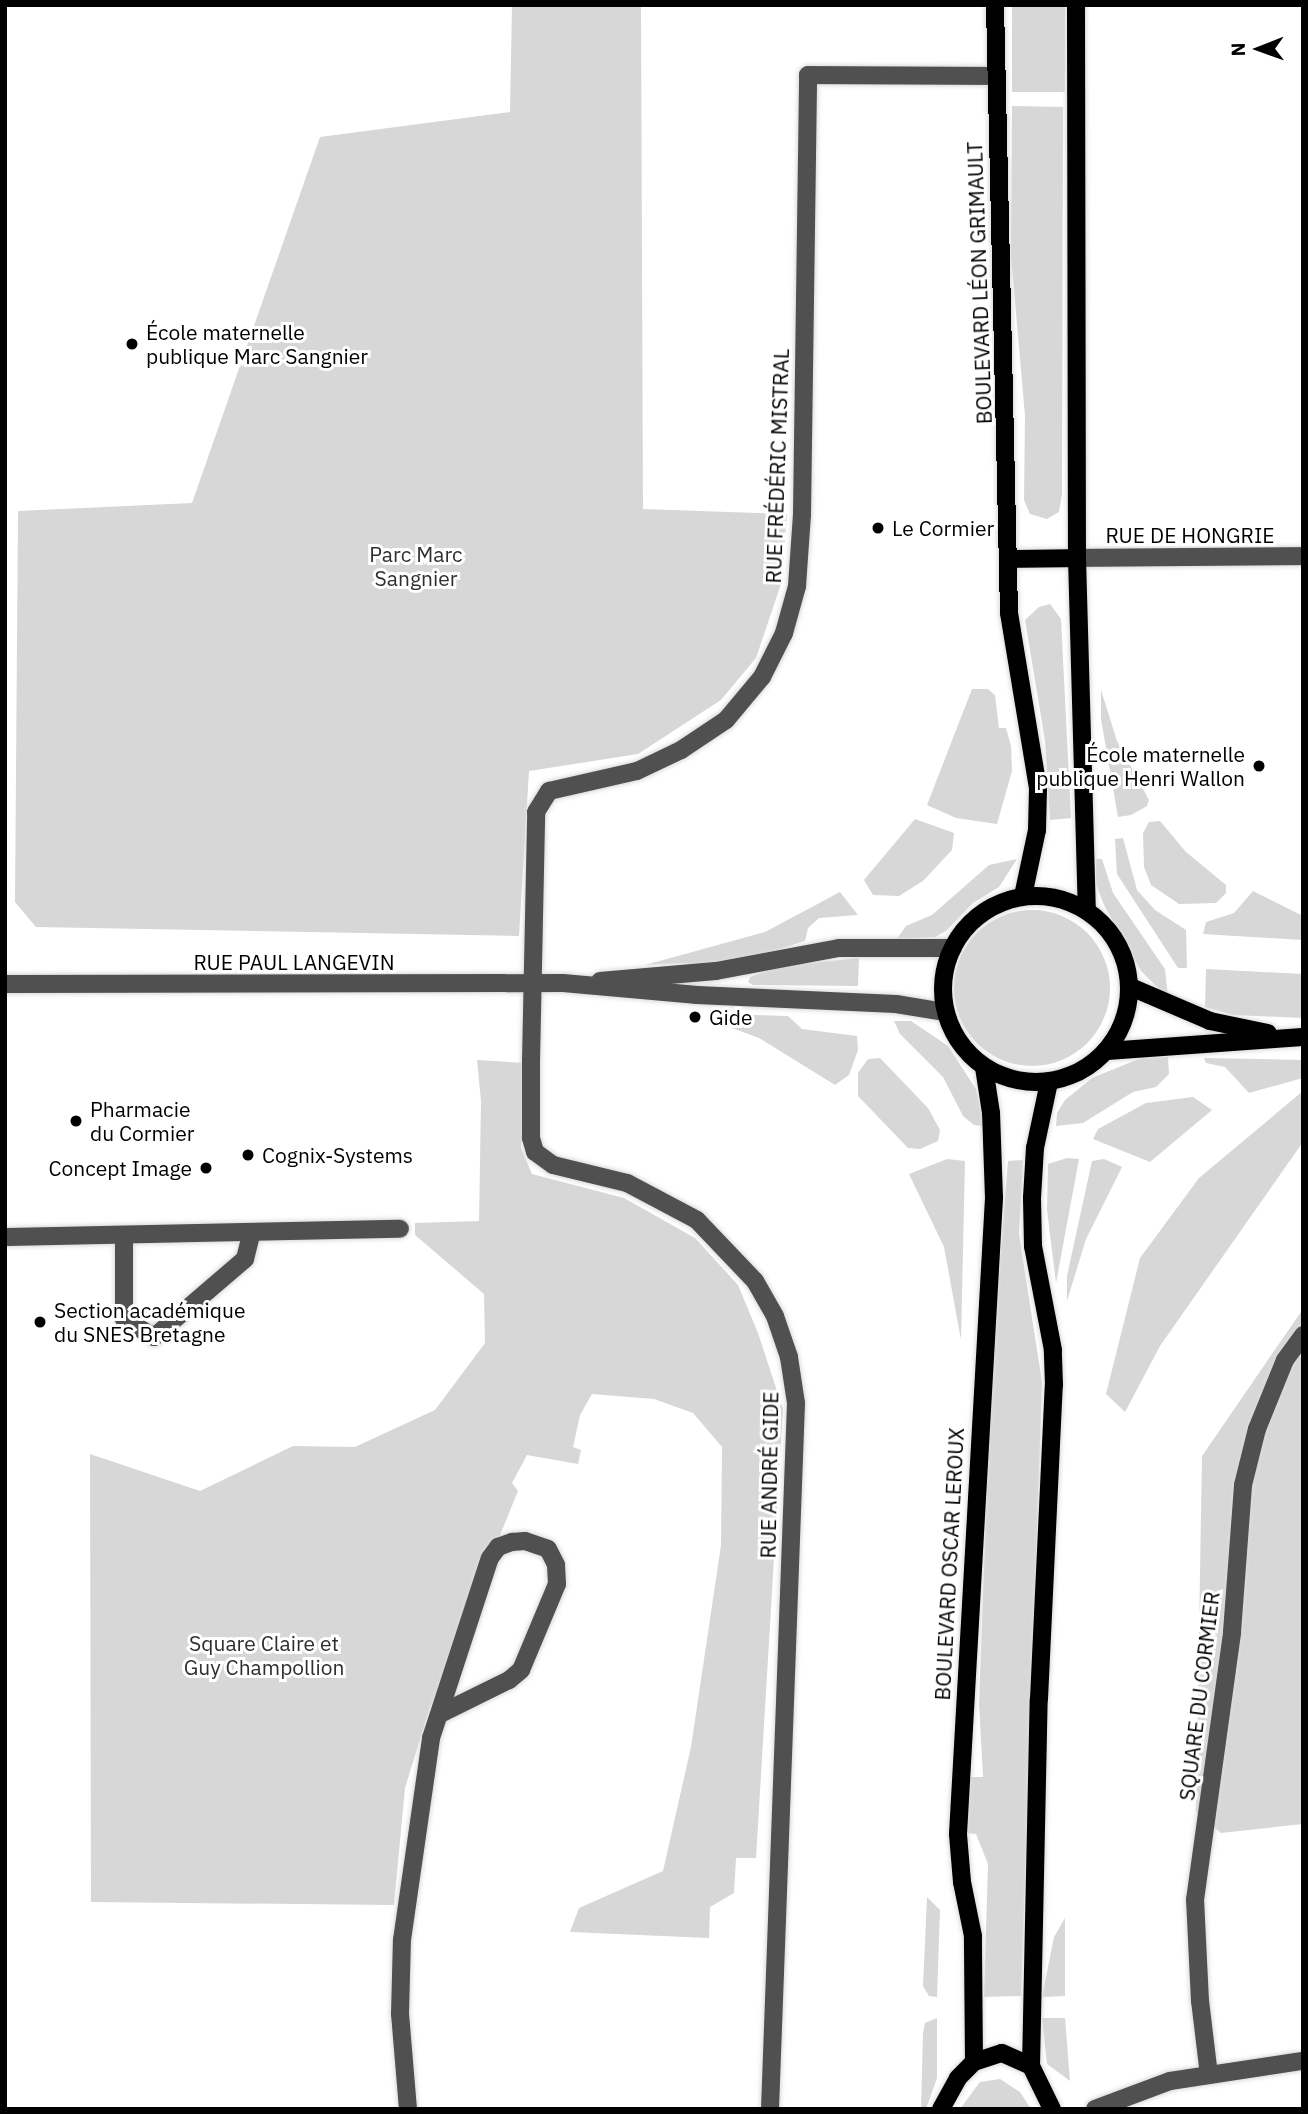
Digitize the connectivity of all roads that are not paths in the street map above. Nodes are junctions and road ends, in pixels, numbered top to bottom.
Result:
1 (995, 5) edge
2 (1076, 5) edge
3 (995, 76) junction
4 (1303, 556) edge
5 (1077, 558) junction
6 (1008, 559) junction
7 (1023, 896) junction
8 (1087, 909) junction
9 (953, 948) junction
10 (5, 984) edge
11 (535, 984) junction
12 (583, 984) junction
13 (1133, 988) junction
14 (945, 1012) junction
15 (1303, 1037) edge
16 (1107, 1051) junction
17 (984, 1067) junction
18 (1049, 1082) junction
19 (400, 1229) dead end
20 (251, 1235) junction
21 (5, 1237) edge
22 (124, 1238) junction
23 (1303, 1335) edge
24 (442, 1713) junction
25 (1303, 2061) edge
26 (974, 2062) junction
27 (1031, 2066) junction
28 (1209, 2075) junction
29 (408, 2109) edge
30 (771, 2109) edge
31 (941, 2109) edge
32 (1052, 2109) edge
33 (1095, 2109) edge

1 - 3 main road, BOULEVARD LÉON GRIMAULT
2 - 5 main road
3 - 6 main road, BOULEVARD LÉON GRIMAULT
3 - 11 street, RUE FRÉDÉRIC MISTRAL
4 - 5 street, RUE DE HONGRIE
5 - 6 main road
5 - 8 main road
6 - 7 main road, BOULEVARD LÉON GRIMAULT
7 - 8 main road
7 - 9 main road
8 - 13 main road
9 - 12 street, RUE PAUL LANGEVIN
9 - 14 main road
10 - 11 street, RUE PAUL LANGEVIN
11 - 12 street, RUE PAUL LANGEVIN
11 - 30 street, RUE ANDRÉ GIDE
12 - 14 street, RUE PAUL LANGEVIN
13 - 15 main road
13 - 16 main road
14 - 17 main road
15 - 16 main road
16 - 18 main road
17 - 18 main road
17 - 26 main road, BOULEVARD OSCAR LEROUX
18 - 27 main road
19 - 20 street
20 - 22 street
20 - 22 street
21 - 22 street
23 - 28 street, SQUARE DU CORMIER
24 - 24 street
24 - 29 street
25 - 28 street
26 - 27 main road
26 - 31 main road
27 - 32 main road
28 - 33 street

